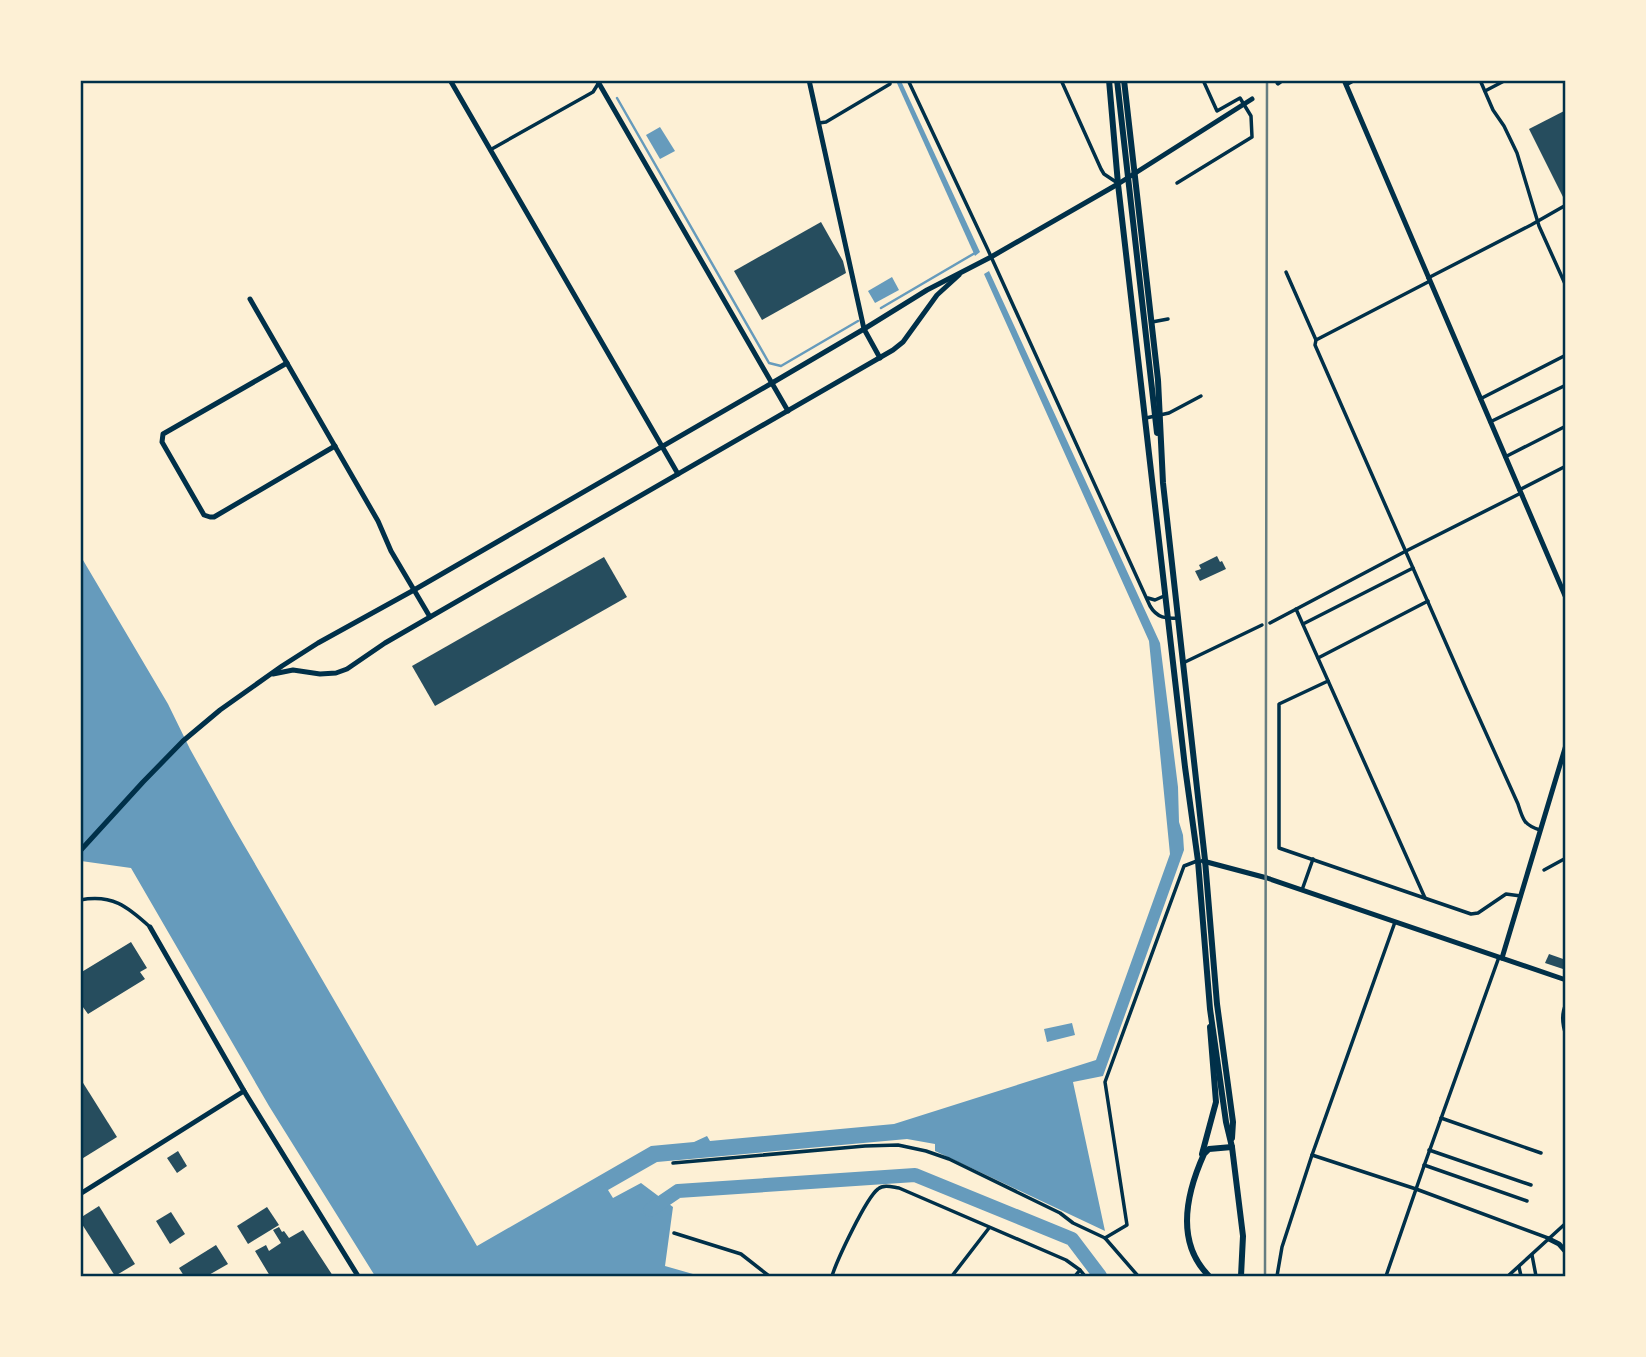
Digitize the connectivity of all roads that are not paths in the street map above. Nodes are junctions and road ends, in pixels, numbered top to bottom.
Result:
1 (450, 80) edge
2 (809, 80) edge
3 (890, 80) edge
4 (908, 80) edge
5 (1060, 80) edge
6 (1109, 80) edge
7 (1117, 80) edge
8 (1124, 80) edge
9 (1203, 80) edge
10 (1355, 80) edge
11 (1480, 80) edge
12 (1506, 80) edge
13 (600, 81) edge
14 (1345, 83) edge
15 (1485, 91) junction
16 (1252, 99) dead end
17 (819, 123) junction
18 (490, 150) junction
19 (1135, 173) junction
20 (1177, 183) dead end
21 (1118, 184) junction
22 (1566, 205) edge
23 (1539, 220) junction
24 (989, 257) junction
25 (964, 271) junction
26 (1286, 272) dead end
27 (1429, 279) junction
28 (1566, 286) edge
29 (250, 299) dead end
30 (1168, 320) dead end
31 (1152, 322) junction
32 (864, 329) junction
33 (1316, 340) junction
34 (1566, 355) edge
35 (880, 358) junction
36 (287, 363) junction
37 (772, 383) junction
38 (1566, 385) edge
39 (1201, 396) dead end
40 (1480, 399) junction
41 (788, 411) junction
42 (1157, 416) junction
43 (1146, 418) junction
44 (1490, 422) junction
45 (1566, 426) edge
46 (335, 446) junction
47 (663, 446) junction
48 (1505, 457) junction
49 (1566, 466) edge
50 (678, 474) junction
51 (1520, 491) junction
52 (1406, 551) junction
53 (1413, 567) junction
54 (414, 590) junction
55 (1166, 594) junction
56 (1146, 598) junction
57 (1566, 598) edge
58 (1428, 601) junction
59 (1296, 609) junction
60 (430, 617) junction
61 (1178, 618) junction
62 (1169, 619) junction
63 (1270, 623) dead end
64 (1303, 624) junction
65 (1262, 625) dead end
66 (1318, 658) junction
67 (1183, 663) junction
68 (270, 675) junction
69 (1328, 681) junction
70 (1566, 745) edge
71 (1540, 830) junction
72 (80, 851) edge
73 (1566, 858) edge
74 (1313, 859) junction
75 (1202, 861) junction
76 (1544, 870) dead end
77 (1302, 890) junction
78 (1521, 896) junction
79 (1425, 898) junction
80 (80, 900) edge
81 (1395, 922) junction
82 (150, 927) joint
83 (1501, 958) junction
84 (1566, 981) edge
85 (1566, 1004) edge
86 (1210, 1009) junction
87 (1566, 1035) edge
88 (244, 1091) junction
89 (1441, 1118) junction
90 (1232, 1147) junction
91 (1429, 1150) junction
92 (1541, 1153) dead end
93 (1312, 1155) junction
94 (673, 1163) dead end
95 (1424, 1165) junction
96 (1199, 1166) junction
97 (1531, 1185) dead end
98 (1416, 1189) junction
99 (80, 1194) edge
100 (1527, 1201) dead end
101 (1566, 1223) edge
102 (989, 1228) junction
103 (674, 1233) dead end
104 (1105, 1238) junction
105 (1549, 1239) junction
106 (1566, 1252) edge
107 (1532, 1255) junction
108 (1519, 1267) junction
109 (1080, 1270) junction
110 (358, 1276) edge
111 (769, 1276) edge
112 (831, 1276) edge
113 (952, 1276) edge
114 (1075, 1276) edge
115 (1085, 1276) edge
116 (1138, 1276) edge
117 (1209, 1276) edge
118 (1241, 1276) edge
119 (1277, 1276) edge
120 (1386, 1276) edge
121 (1508, 1276) edge
122 (1521, 1276) edge
123 (1536, 1276) edge

1 - 18 street
2 - 17 street
3 - 17 street
4 - 24 street
5 - 21 street
6 - 21 main road
7 - 42 main road
8 - 19 main road
9 - 20 street
10 - 14 street
11 - 15 street
12 - 15 street
13 - 18 street
13 - 37 street
14 - 27 street
15 - 23 street
16 - 19 street
17 - 32 street
18 - 47 street
19 - 21 street
19 - 31 main road
21 - 24 street
21 - 43 main road
22 - 23 street
23 - 27 street
23 - 28 street
24 - 25 street
24 - 56 street
25 - 32 street
25 - 35 street
26 - 33 street
27 - 33 street
27 - 40 street
29 - 36 street
30 - 31 street
31 - 42 main road
32 - 35 street
32 - 37 street
33 - 52 street
34 - 40 street
35 - 41 street
36 - 46 street
36 - 46 street
37 - 41 street
37 - 47 street
38 - 44 street
39 - 42 street
40 - 44 street
41 - 50 street
42 - 43 street
42 - 61 main road
43 - 55 main road
44 - 48 street
45 - 48 street
46 - 54 street
47 - 50 street
47 - 54 street
48 - 51 street
49 - 51 street
50 - 60 street
51 - 52 street
51 - 57 street
52 - 53 street
52 - 59 street
53 - 58 street
53 - 64 street
54 - 60 street
54 - 68 street
55 - 56 street
55 - 62 main road
56 - 62 street
58 - 66 street
58 - 71 street
59 - 63 street
59 - 64 street
60 - 68 street
61 - 62 street
61 - 67 main road
62 - 75 main road
64 - 66 street
65 - 67 street
66 - 69 street
67 - 75 main road
68 - 72 street
69 - 74 street
69 - 79 street
70 - 71 street
71 - 78 street
73 - 76 street
74 - 77 street
74 - 79 street
75 - 77 street
75 - 86 main road
75 - 90 main road
75 - 104 street
77 - 81 street
78 - 79 street
78 - 83 street
80 - 82 street
81 - 83 street
81 - 93 street
82 - 88 street
83 - 84 street
83 - 89 street
85 - 87 street
86 - 90 main road
86 - 96 main road
88 - 99 street
88 - 110 street
89 - 91 street
89 - 92 street
90 - 96 main road
90 - 118 main road
91 - 95 street
91 - 97 street
93 - 98 street
93 - 119 street
94 - 104 street
95 - 98 street
95 - 100 street
96 - 117 main road
98 - 105 street
98 - 120 street
101 - 105 street
102 - 109 street
102 - 112 street
102 - 113 street
103 - 111 street
104 - 116 street
105 - 106 street
105 - 107 street
107 - 108 street
107 - 123 street
108 - 121 street
108 - 122 street
109 - 114 street
109 - 115 street

